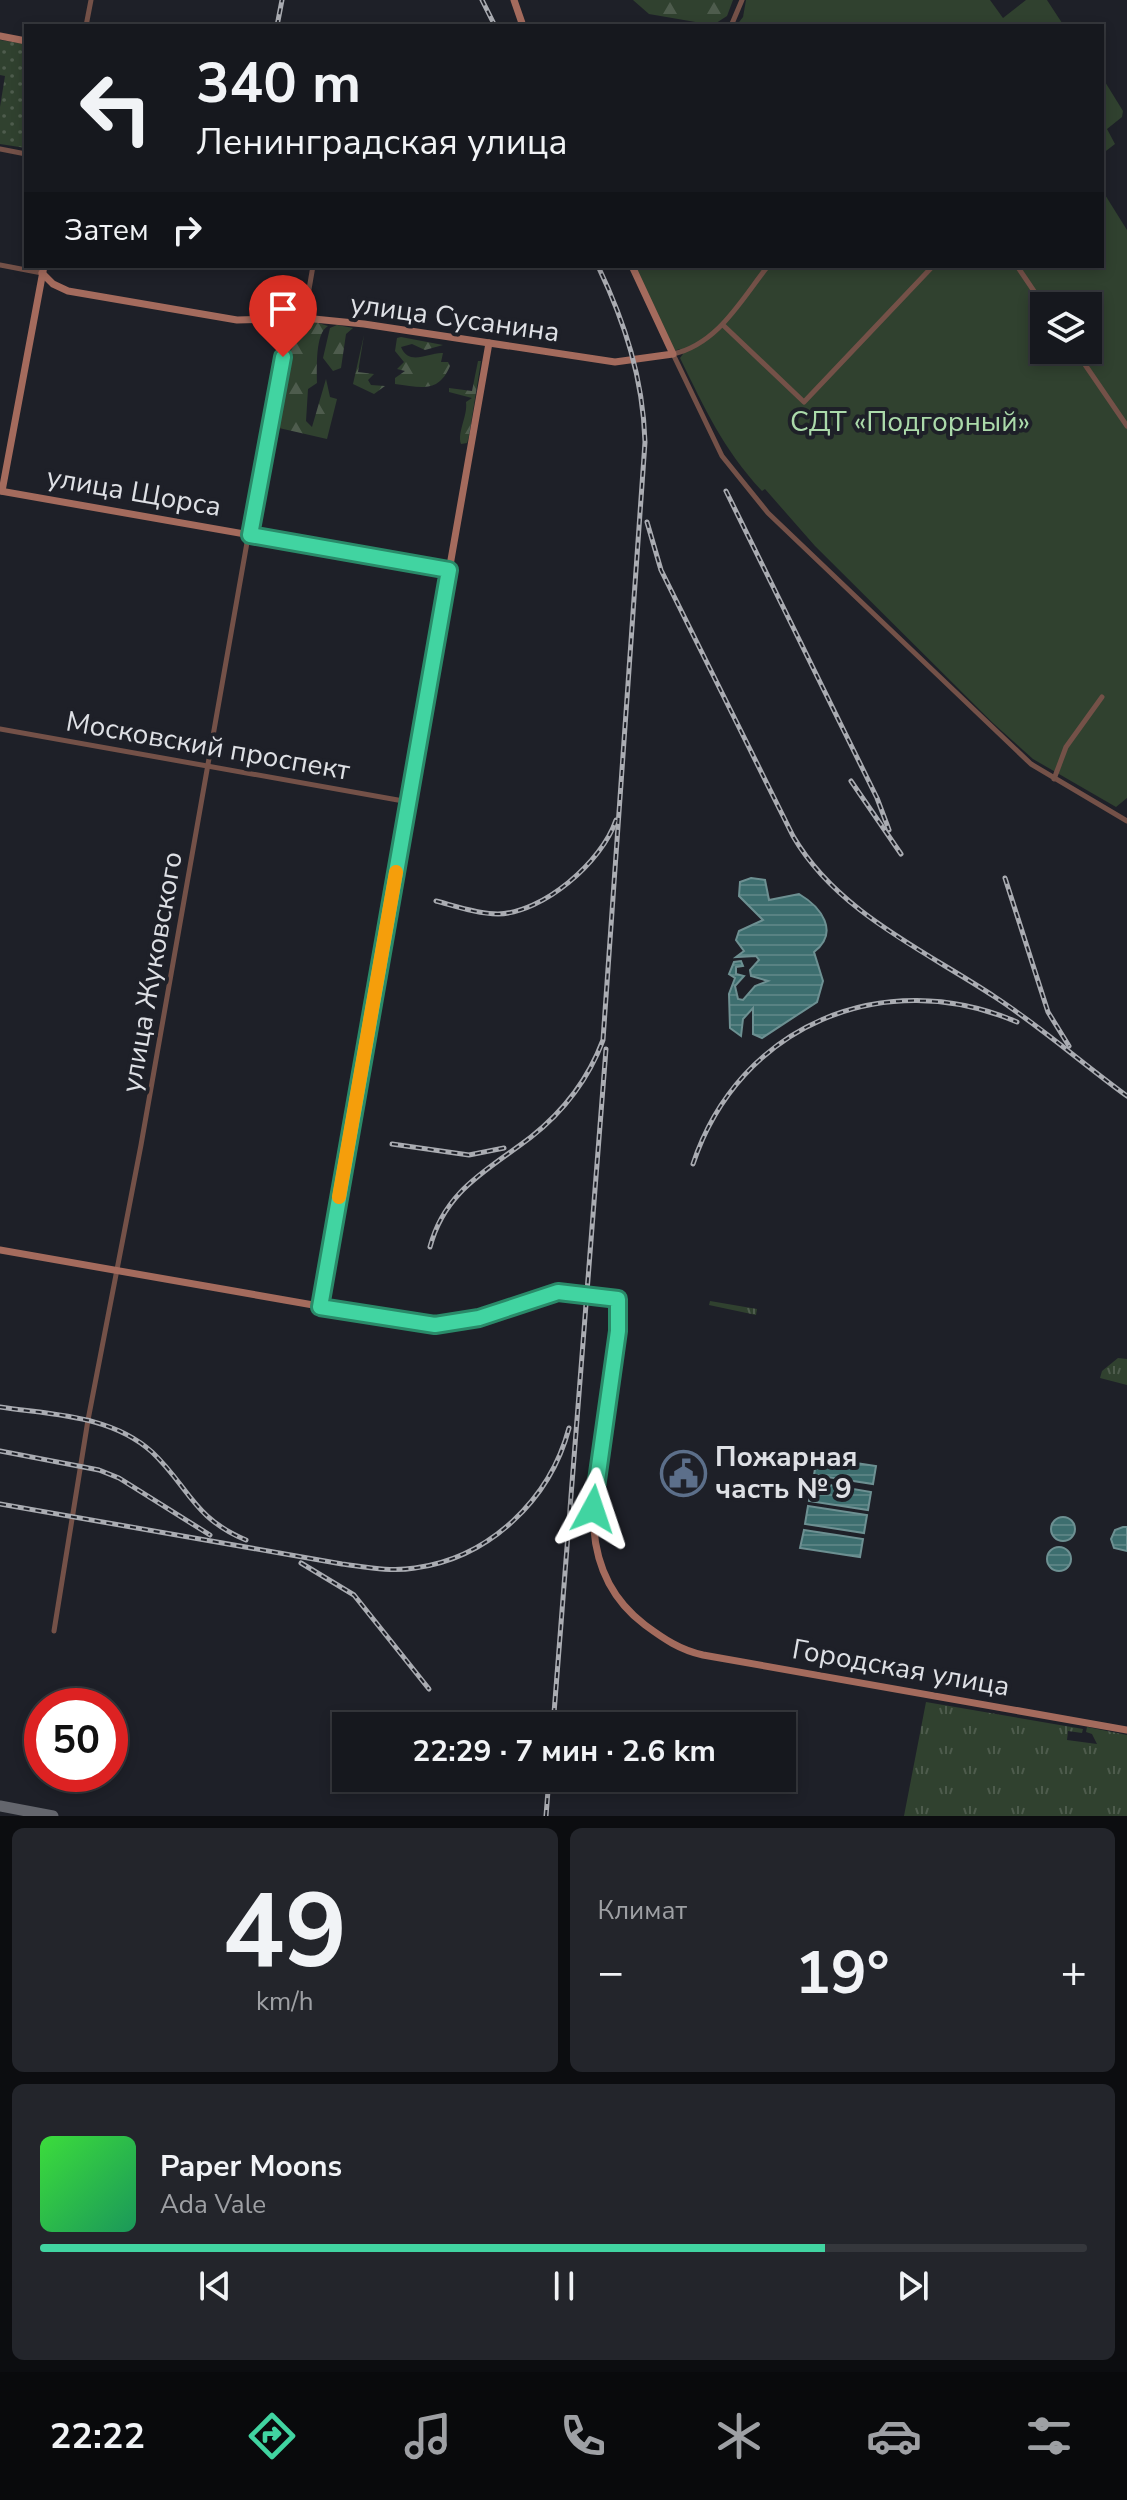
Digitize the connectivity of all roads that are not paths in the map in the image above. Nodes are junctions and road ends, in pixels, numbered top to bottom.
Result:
1 (91, 0) edge
2 (514, 0) edge
3 (742, 0) edge
4 (86, 24) edge
5 (522, 24) edge
6 (732, 24) edge
7 (0, 36) edge
8 (24, 41) edge
9 (0, 149) edge
10 (24, 154) edge
11 (0, 265) edge
12 (24, 267) edge
13 (313, 268) edge
14 (633, 268) edge
15 (766, 268) edge
16 (931, 268) edge
17 (1018, 268) edge
18 (43, 269) edge
19 (1035, 292) edge
20 (304, 318) junction
21 (286, 320) junction
22 (723, 325) junction
23 (489, 343) junction
24 (673, 354) junction
25 (1085, 364) edge
26 (1127, 426) edge
27 (1, 491) edge
28 (250, 535) junction
29 (449, 570) junction
30 (1102, 697) dead end
31 (0, 729) edge
32 (209, 768) junction
33 (1054, 779) junction
34 (409, 802) junction
35 (1127, 821) edge
36 (0, 1250) edge
37 (118, 1271) junction
38 (320, 1307) junction
39 (54, 1631) dead end
40 (1127, 1730) edge

1 - 4 street
2 - 5 street
3 - 6 street
7 - 8 street
9 - 10 street
11 - 12 street, улица Сусанина
13 - 20 street
14 - 24 street
15 - 22 street
16 - 22 street
17 - 19 street
18 - 21 street, улица Сусанина
18 - 27 street
20 - 21 street, улица Сусанина
20 - 23 street, улица Сусанина
21 - 28 street, улица Жуковского
22 - 24 street
23 - 24 street, улица Сусанина
23 - 29 street
24 - 33 street
25 - 26 street
27 - 28 street, улица Щорса
28 - 29 street, улица Щорса
28 - 32 street, улица Жуковского
29 - 34 street
30 - 33 street
31 - 32 street, Московский проспект
32 - 34 street, Московский проспект
32 - 37 street, улица Жуковского
33 - 35 street
34 - 38 street
36 - 37 street
37 - 38 street
37 - 39 street, улица Жуковского
38 - 40 street, Городская улица

